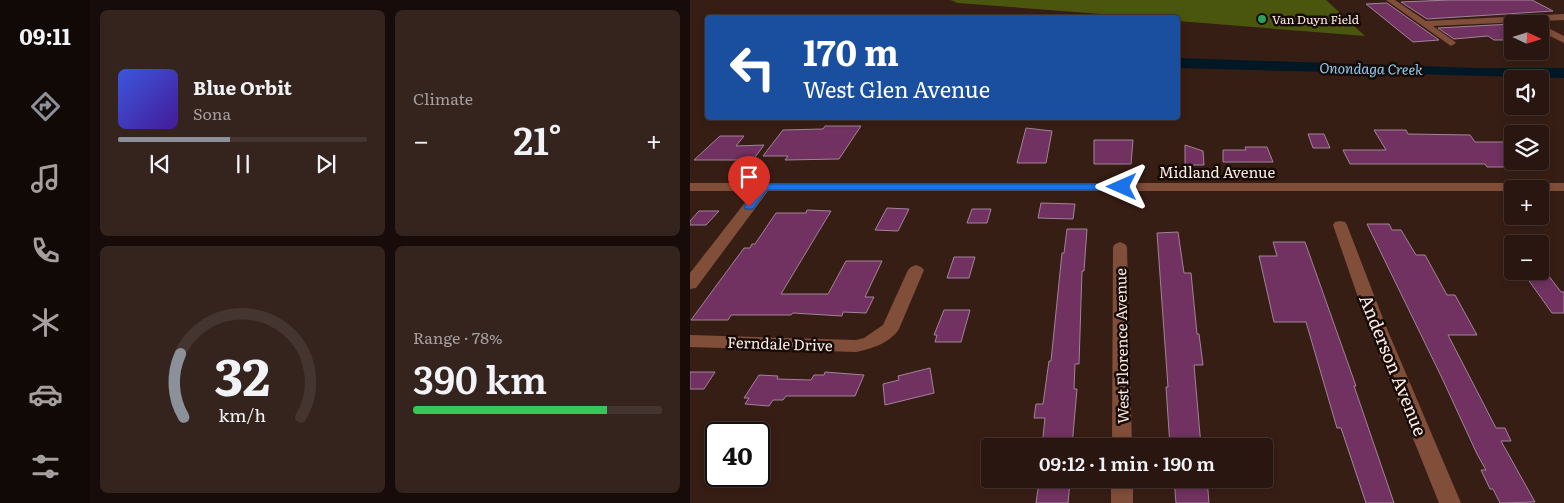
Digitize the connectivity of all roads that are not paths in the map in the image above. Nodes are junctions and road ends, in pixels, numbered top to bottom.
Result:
1 (1390, 0) edge
2 (1564, 16) edge
3 (1549, 17) edge
4 (1504, 20) edge
5 (1424, 24) junction
6 (1549, 32) edge
7 (1564, 40) edge
8 (1451, 43) dead end
9 (690, 186) edge
10 (764, 187) junction
11 (1564, 187) edge
12 (1340, 225) dead end
13 (1120, 247) dead end
14 (916, 270) dead end
15 (690, 284) edge
16 (690, 341) edge
17 (1122, 438) edge
18 (1122, 488) edge
19 (1122, 503) edge
20 (1450, 503) edge

1 - 5 street
2 - 3 street
4 - 5 street
5 - 8 street
6 - 7 street
9 - 10 street, Midland Avenue
10 - 11 street, Midland Avenue
10 - 15 street
12 - 20 street, Anderson Avenue
13 - 17 street, West Florence Avenue
14 - 16 street, Ferndale Drive
18 - 19 street

